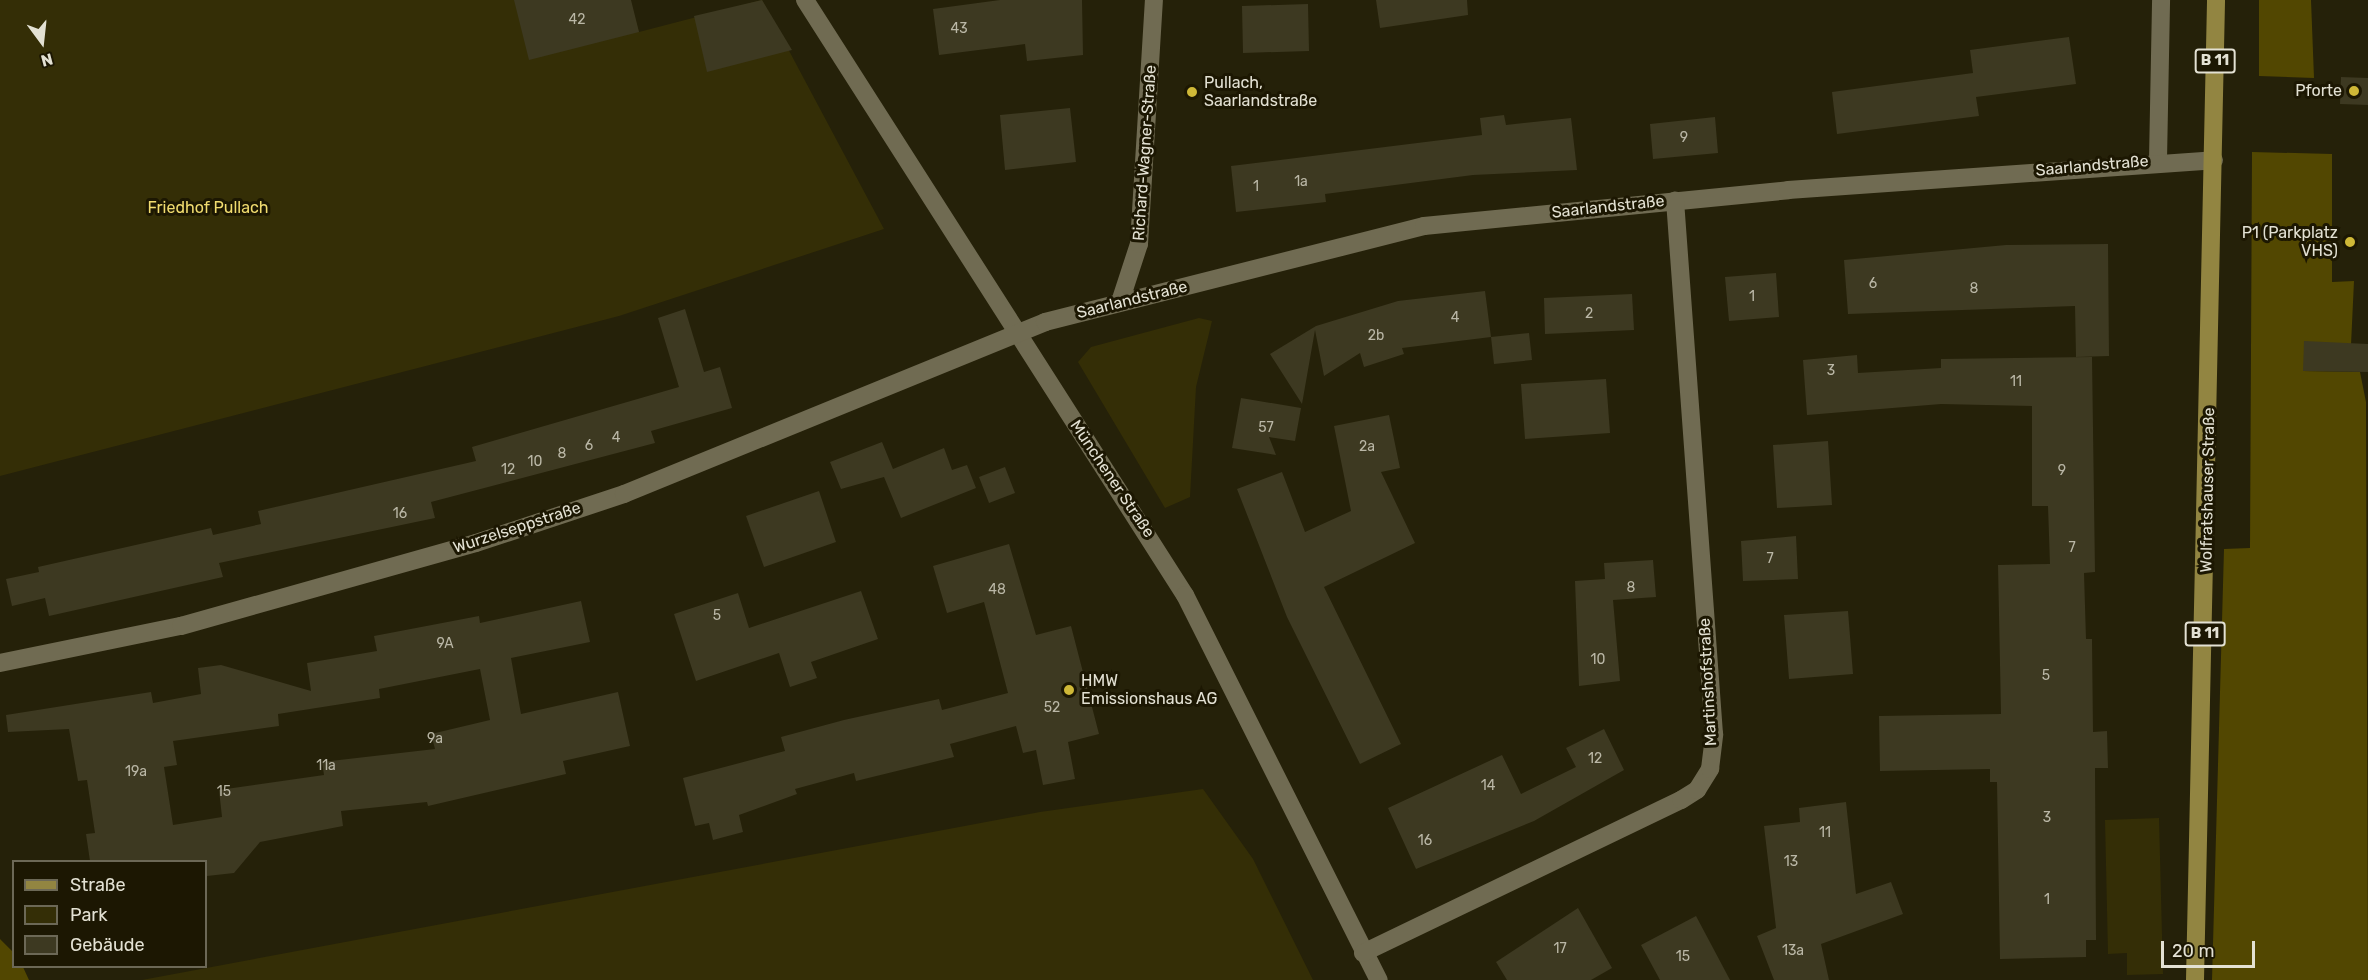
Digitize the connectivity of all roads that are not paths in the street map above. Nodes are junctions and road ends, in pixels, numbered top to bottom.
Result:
1 (805, 0) edge
2 (1154, 0) edge
3 (2161, 0) edge
4 (2216, 0) edge
5 (2214, 159) junction
6 (2158, 160) junction
7 (1675, 200) junction
8 (1120, 302) junction
9 (1015, 334) junction
10 (0, 663) edge
11 (1363, 953) junction
12 (1379, 980) edge
13 (2195, 980) edge

1 - 9 street, Münchener Straße
2 - 8 street, Richard-Wagner-Straße
3 - 6 street
4 - 5 main road, Wolfratshauser Straße / B 11
5 - 6 street, Saarlandstraße
5 - 13 main road, Wolfratshauser Straße / B 11
6 - 7 street, Saarlandstraße
7 - 8 street, Saarlandstraße
7 - 11 street, Martinshofstraße
8 - 9 street, Saarlandstraße
9 - 10 street, Wurzelseppstraße
9 - 11 street, Münchener Straße
11 - 12 street, Münchener Straße

